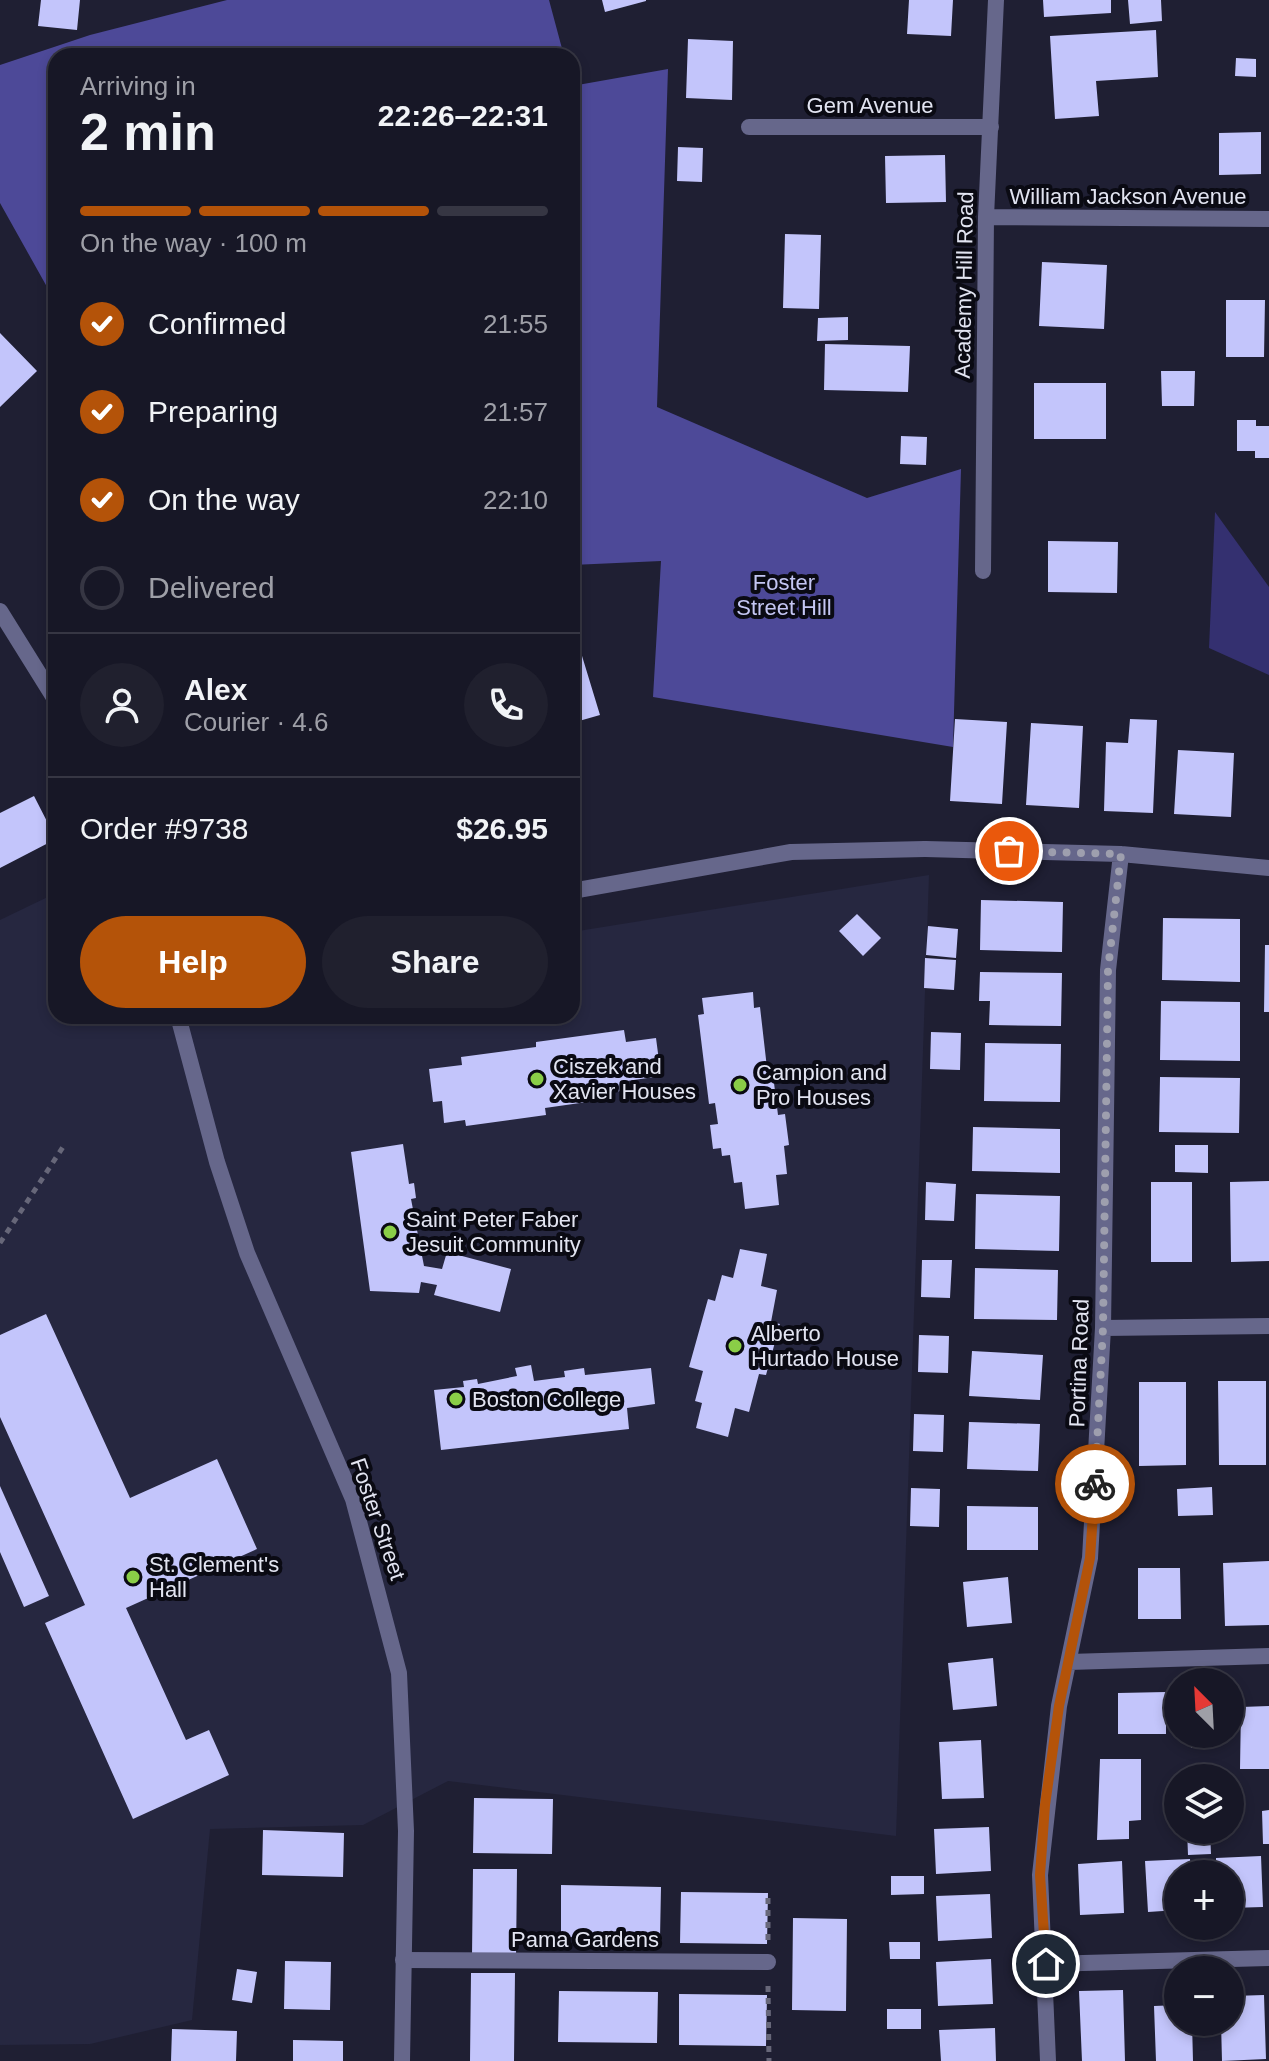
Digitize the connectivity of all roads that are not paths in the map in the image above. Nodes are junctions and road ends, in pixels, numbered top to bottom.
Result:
1 (996, 0) edge
2 (749, 127) dead end
3 (991, 127) junction
4 (986, 217) junction
5 (1269, 219) edge
6 (983, 571) dead end
7 (0, 611) edge
8 (48, 688) edge
9 (1121, 854) junction
10 (1269, 868) edge
11 (580, 890) edge
12 (180, 1024) edge
13 (1269, 1326) edge
14 (1103, 1328) junction
15 (1269, 1656) edge
16 (1069, 1662) junction
17 (1269, 1958) edge
18 (403, 1960) junction
19 (768, 1962) dead end
20 (1046, 1964) junction
21 (402, 2061) edge
22 (1048, 2061) edge

1 - 3 street, Academy Hill Road
2 - 3 street, Gem Avenue
3 - 4 street, Academy Hill Road
4 - 5 street, William Jackson Avenue
4 - 6 street, Academy Hill Road
7 - 8 street
9 - 10 street
9 - 11 street
9 - 14 street, Portina Road
12 - 18 street, Foster Street
13 - 14 street
14 - 16 street, Portina Road
15 - 16 street
16 - 20 street, Portina Road
17 - 20 street
18 - 19 street, Pama Gardens
18 - 21 street, Foster Street
20 - 22 street, Portina Road

